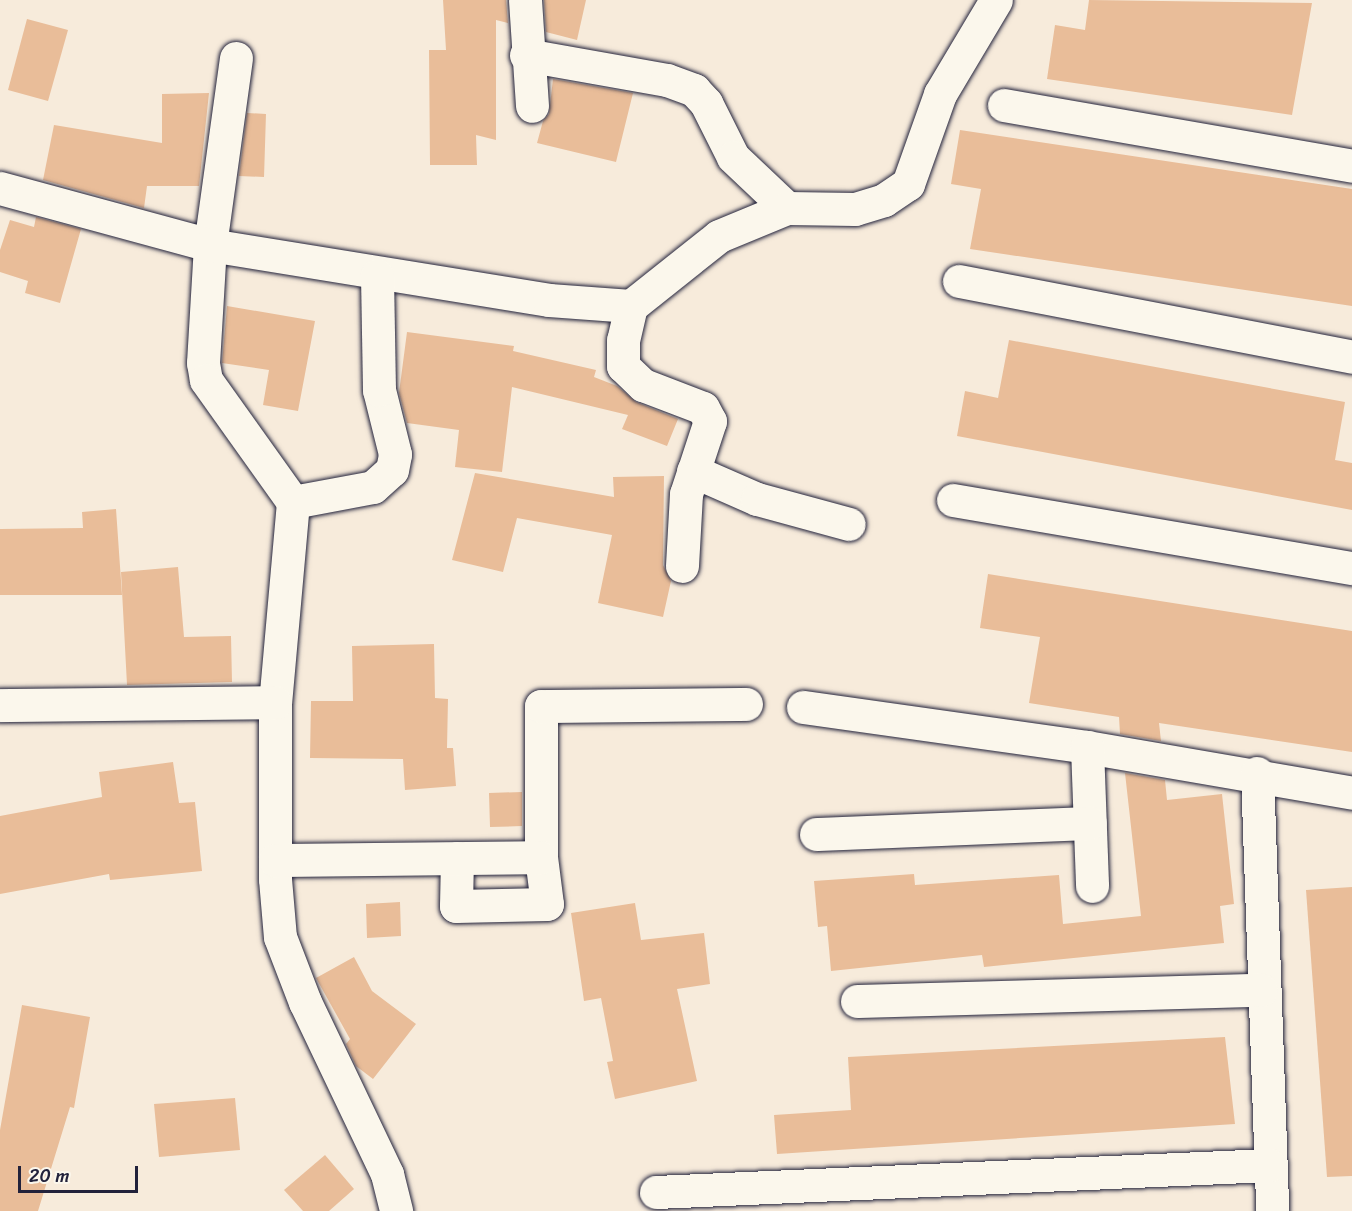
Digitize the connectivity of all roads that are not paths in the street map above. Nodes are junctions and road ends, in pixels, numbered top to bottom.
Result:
1 (525, 0) edge
2 (996, 0) edge
3 (526, 55) junction
4 (236, 58) dead end
5 (1004, 105) dead end
6 (532, 106) dead end
7 (1352, 166) edge
8 (0, 188) edge
9 (787, 208) junction
10 (210, 245) junction
11 (377, 275) junction
12 (959, 281) dead end
13 (632, 306) junction
14 (1352, 357) edge
15 (693, 471) junction
16 (953, 500) dead end
17 (293, 502) junction
18 (849, 525) dead end
19 (682, 566) dead end
20 (1352, 568) edge
21 (275, 702) junction
22 (746, 704) dead end
23 (0, 705) edge
24 (802, 707) dead end
25 (1087, 747) junction
26 (1257, 773) junction
27 (1352, 792) edge
28 (1090, 823) junction
29 (816, 834) dead end
30 (541, 857) junction
31 (458, 858) junction
32 (275, 860) junction
33 (1092, 886) dead end
34 (1262, 990) junction
35 (857, 1001) dead end
36 (1269, 1165) junction
37 (656, 1192) dead end
38 (396, 1211) edge
39 (1272, 1211) edge

1 - 3 street
2 - 9 street
3 - 6 street
3 - 9 street
4 - 10 street
5 - 7 street
8 - 10 street
9 - 13 street
10 - 11 street
10 - 17 street
11 - 13 street
11 - 17 street
12 - 14 street
13 - 15 street
15 - 18 street
15 - 19 street
16 - 20 street
17 - 21 street
21 - 23 street
21 - 32 street
22 - 30 street
24 - 25 street
25 - 26 street
25 - 28 street
26 - 27 street
26 - 34 street
28 - 29 street
28 - 33 street
30 - 31 street
30 - 31 street
31 - 32 street
32 - 38 street
34 - 35 street
34 - 36 street
36 - 37 street
36 - 39 street

